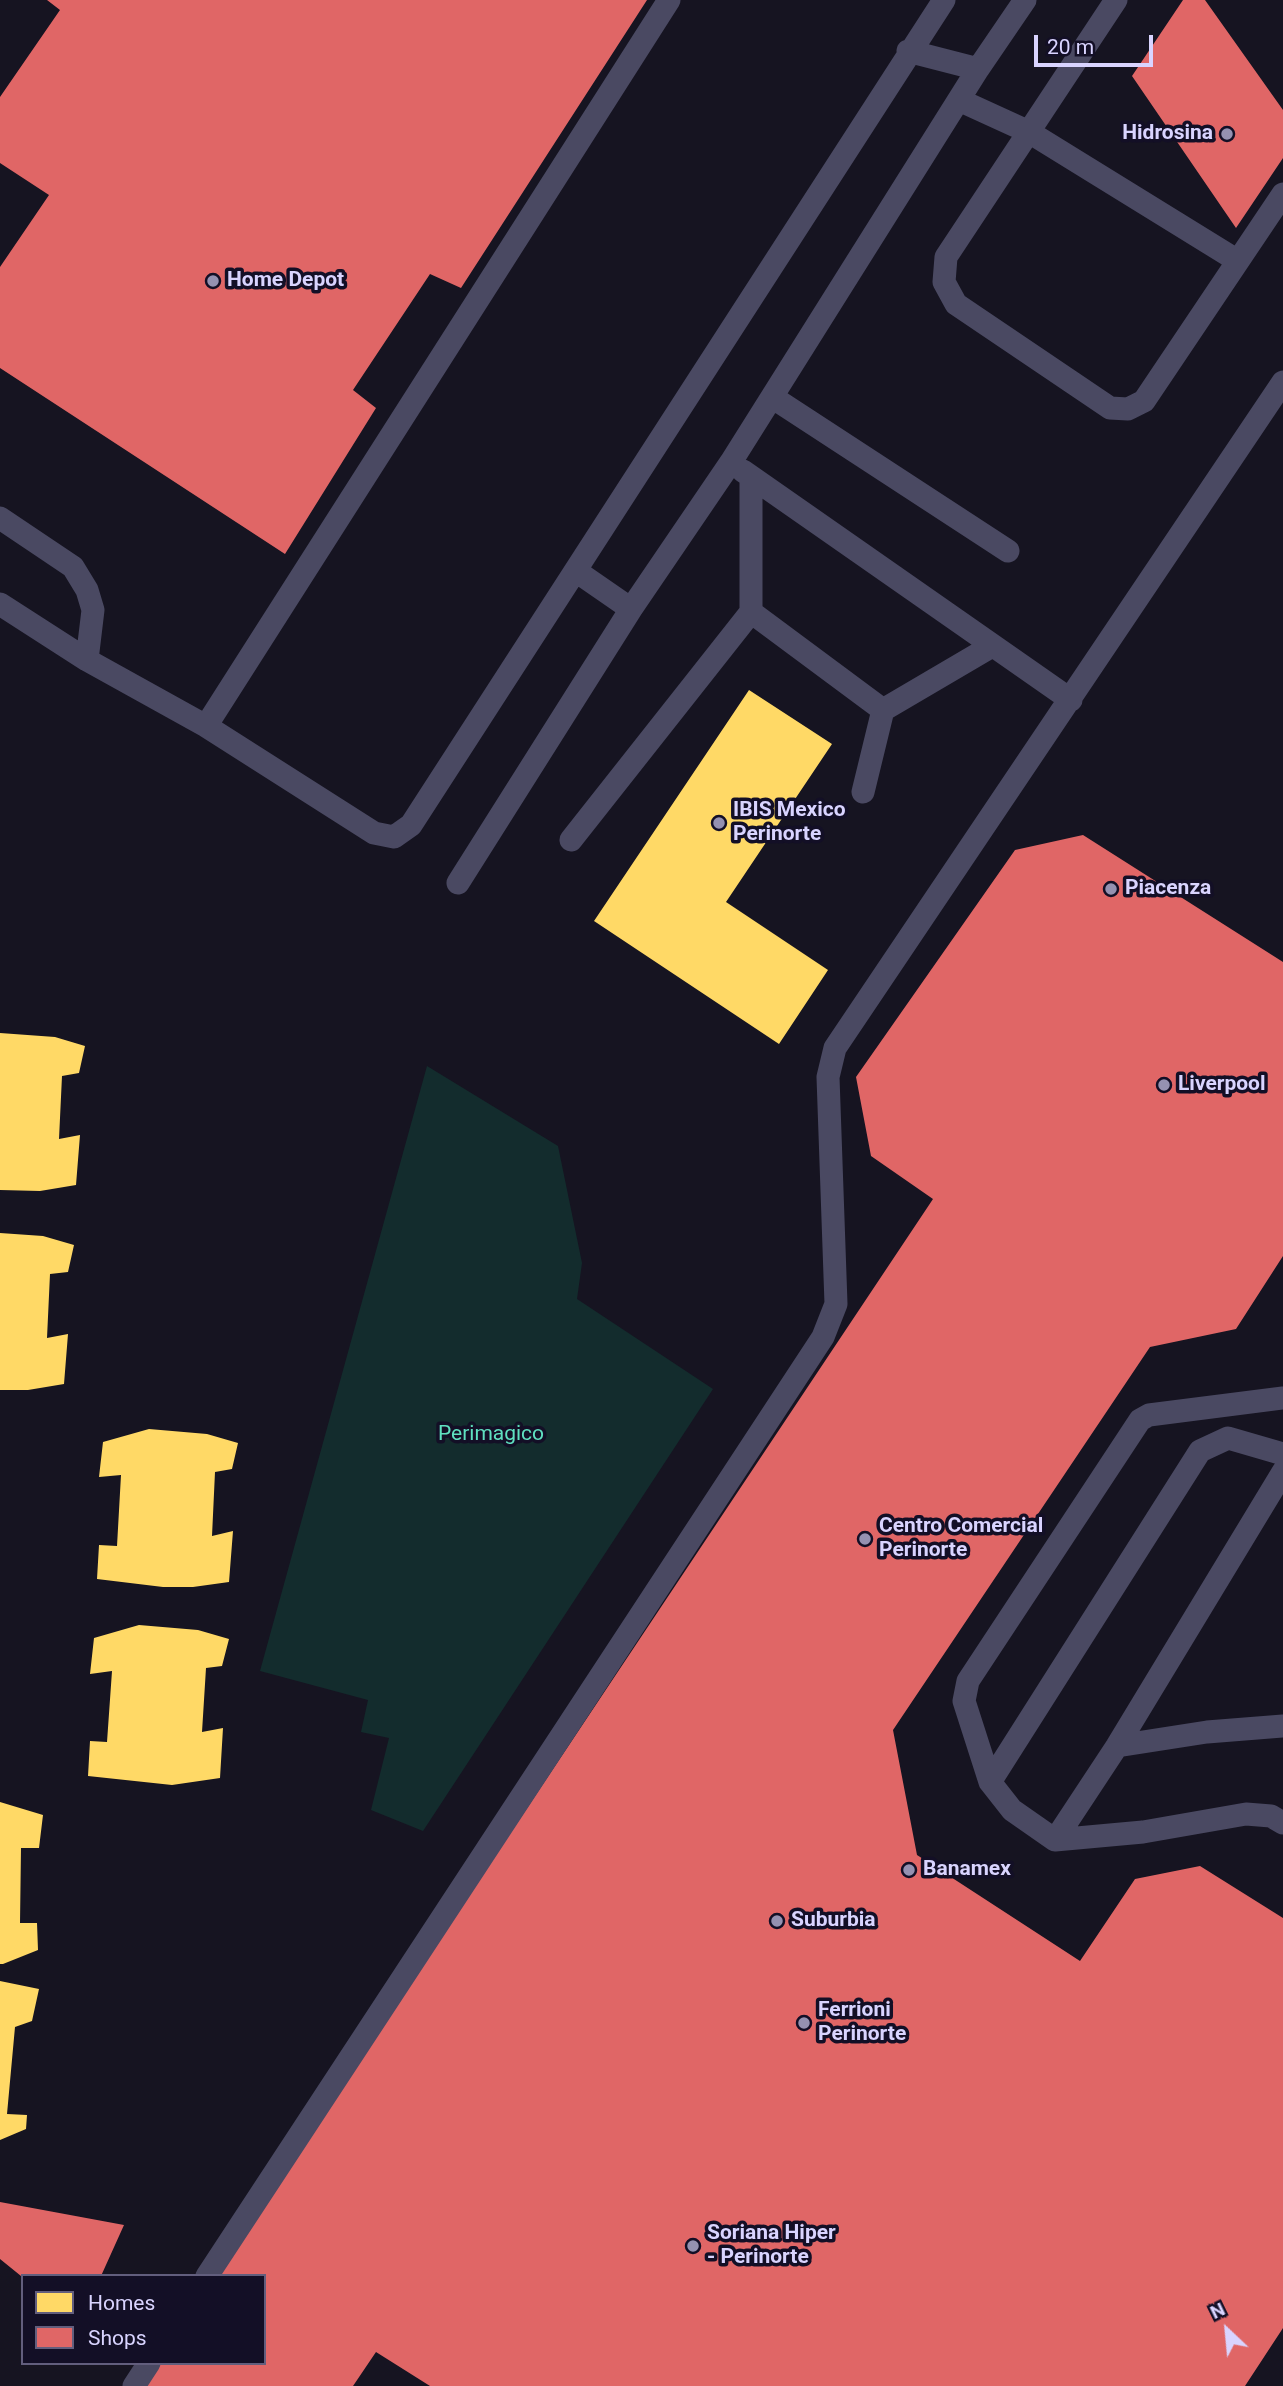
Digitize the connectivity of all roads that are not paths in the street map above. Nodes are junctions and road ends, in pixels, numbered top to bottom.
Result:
1 (668, 0) edge
2 (944, 0) edge
3 (1025, 0) edge
4 (1116, 0) edge
5 (908, 51) junction
6 (978, 69) junction
7 (959, 100) junction
8 (1029, 132) junction
9 (1283, 194) edge
10 (1238, 261) junction
11 (1280, 392) edge
12 (772, 397) junction
13 (731, 462) junction
14 (751, 478) junction
15 (0, 518) edge
16 (1008, 551) dead end
17 (576, 571) junction
18 (0, 604) edge
19 (631, 609) junction
20 (751, 612) junction
21 (992, 646) junction
22 (87, 660) junction
23 (1071, 699) junction
24 (883, 710) junction
25 (206, 726) junction
26 (863, 792) dead end
27 (572, 840) dead end
28 (458, 883) dead end
29 (1283, 1398) edge
30 (1283, 1454) edge
31 (1283, 1472) edge
32 (1283, 1726) edge
33 (1117, 1746) junction
34 (990, 1782) junction
35 (1283, 1823) edge
36 (1055, 1840) junction
37 (208, 2274) edge
38 (148, 2365) edge
39 (134, 2386) edge

1 - 25 lane
2 - 5 lane
3 - 6 lane
4 - 8 lane
5 - 6 lane
5 - 17 lane
6 - 7 lane
7 - 8 lane
7 - 12 lane
8 - 10 lane
8 - 10 lane
9 - 10 lane
11 - 23 lane
12 - 13 lane
12 - 16 lane
13 - 14 lane
13 - 19 lane
14 - 20 lane
14 - 21 lane
15 - 22 lane
17 - 19 lane
17 - 25 lane
18 - 22 lane
19 - 28 lane
20 - 24 lane
20 - 27 lane
21 - 23 lane
21 - 24 lane
22 - 25 lane
23 - 37 lane
24 - 26 lane
29 - 34 lane
30 - 34 lane
31 - 33 lane
32 - 33 lane
33 - 36 lane
34 - 36 lane
35 - 36 lane
38 - 39 lane

